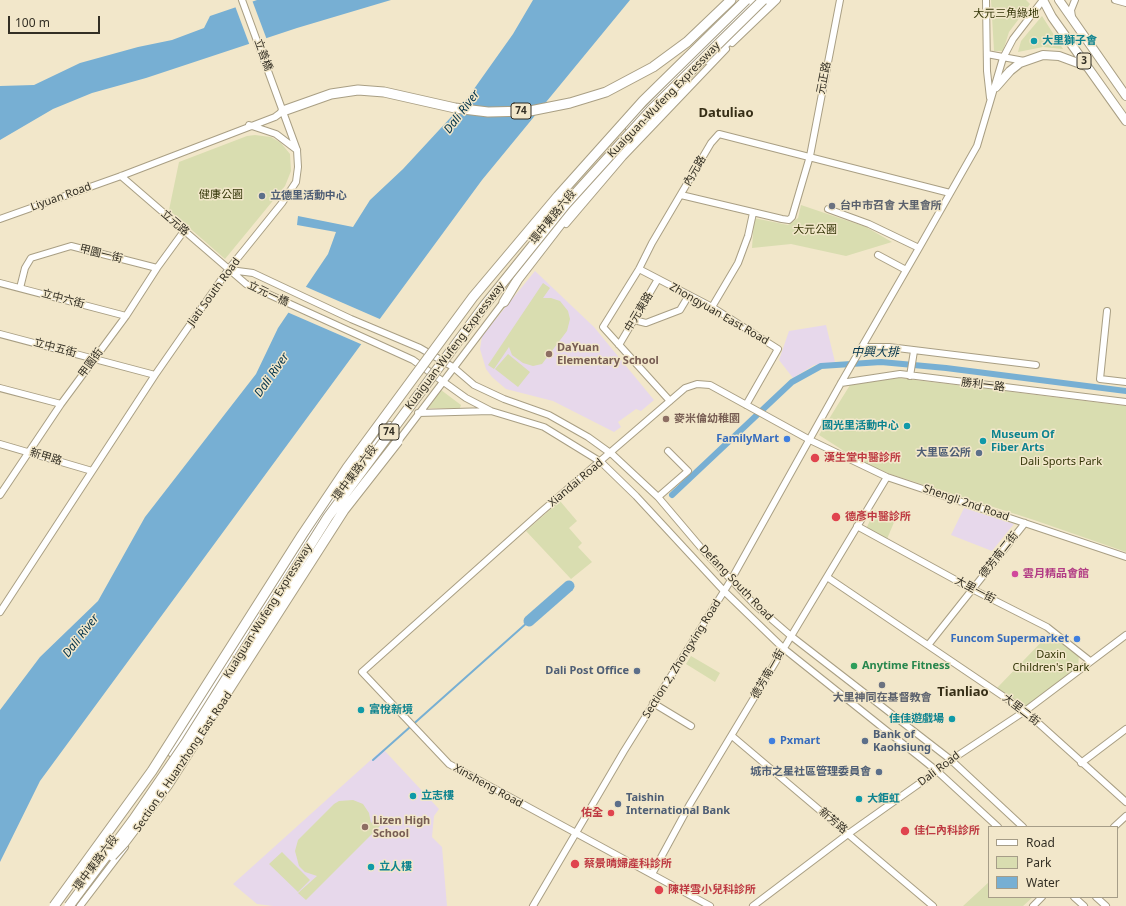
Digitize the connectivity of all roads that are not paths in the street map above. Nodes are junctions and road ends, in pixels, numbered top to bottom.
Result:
1 (242, 0) edge
2 (731, 0) edge
3 (746, 0) edge
4 (753, 0) edge
5 (763, 0) edge
6 (771, 0) edge
7 (777, 0) edge
8 (840, 0) edge
9 (986, 0) edge
10 (1044, 0) edge
11 (1059, 0) edge
12 (1075, 0) edge
13 (1115, 0) edge
14 (1126, 3) edge
15 (1072, 18) junction
16 (986, 54) junction
17 (1003, 58) junction
18 (1024, 61) junction
19 (1088, 67) junction
20 (996, 86) junction
21 (1126, 96) edge
22 (990, 98) junction
23 (282, 111) junction
24 (1126, 121) edge
25 (249, 125) junction
26 (297, 150) junction
27 (810, 156) junction
28 (121, 176) junction
29 (950, 193) junction
30 (681, 195) junction
31 (828, 209) dead end
32 (753, 213) junction
33 (0, 219) edge
34 (184, 231) junction
35 (920, 248) junction
36 (878, 255) dead end
37 (157, 268) junction
38 (639, 269) junction
39 (228, 270) junction
40 (906, 270) junction
41 (239, 274) junction
42 (658, 279) junction
43 (0, 283) edge
44 (20, 288) junction
45 (689, 295) junction
46 (504, 302) junction
47 (712, 307) junction
48 (1107, 311) dead end
49 (126, 316) junction
50 (634, 320) junction
51 (0, 334) edge
52 (619, 345) junction
53 (861, 349) junction
54 (914, 351) junction
55 (94, 358) junction
56 (439, 360) junction
57 (1036, 365) dead end
58 (453, 367) junction
59 (431, 372) junction
60 (155, 375) junction
61 (910, 376) junction
62 (443, 380) junction
63 (1126, 382) edge
64 (841, 383) junction
65 (0, 388) edge
66 (670, 401) junction
67 (1126, 402) edge
68 (61, 404) junction
69 (746, 405) junction
70 (491, 411) junction
71 (418, 413) junction
72 (810, 440) junction
73 (398, 441) junction
74 (0, 444) edge
75 (29, 451) junction
76 (668, 451) dead end
77 (610, 453) junction
78 (602, 462) junction
79 (92, 471) junction
80 (888, 477) junction
81 (0, 495) edge
82 (658, 496) junction
83 (1025, 523) junction
84 (856, 526) junction
85 (1126, 557) edge
86 (827, 577) junction
87 (731, 580) junction
88 (972, 589) junction
89 (724, 591) junction
90 (0, 612) edge
91 (791, 636) junction
92 (1126, 636) edge
93 (929, 644) junction
94 (784, 648) junction
95 (1090, 661) junction
96 (362, 672) joint
97 (653, 703) junction
98 (1025, 711) junction
99 (692, 726) dead end
100 (1126, 730) edge
101 (732, 736) junction
102 (950, 760) junction
103 (1081, 763) junction
104 (937, 771) junction
105 (150, 788) junction
106 (163, 795) junction
107 (1126, 802) edge
108 (1126, 816) edge
109 (997, 826) edge
110 (1022, 826) edge
111 (1115, 826) edge
112 (576, 832) junction
113 (848, 834) junction
114 (98, 866) junction
115 (652, 874) junction
116 (1041, 898) edge
117 (1075, 898) edge
118 (1097, 898) edge
119 (54, 906) edge
120 (63, 906) edge
121 (69, 906) edge
122 (80, 906) edge
123 (533, 906) edge
124 (710, 906) edge
125 (754, 906) edge
126 (933, 906) edge
127 (1033, 906) edge
128 (1084, 906) edge
129 (1106, 906) edge

1 - 23 street, 立善橋
2 - 23 highway, 74
3 - 119 highway, Kuaiguan-Wufeng Expressway / 74, bridge
4 - 56 street, 環中東路六段
5 - 114 highway, Kuaiguan-Wufeng Expressway / 74, bridge
6 - 46 highway
7 - 46 street, Section 6, Huanzhong East Road
8 - 27 street, 元正路
9 - 16 street
10 - 17 street
10 - 19 main road, 3
11 - 15 main road, 3
12 - 15 street
13 - 14 street
15 - 21 main road, 3
16 - 17 street
16 - 22 street
17 - 18 street
17 - 20 street
18 - 19 main road
18 - 20 main road
19 - 24 main road, 3
20 - 22 street
22 - 29 street
23 - 25 street
23 - 26 street, Jiati South Road
25 - 26 street
25 - 28 street
26 - 39 street, Jiati South Road
27 - 29 street, 內元路
27 - 30 street, 內元路
27 - 32 street, 元正路
28 - 33 street, Liyuan Road
28 - 34 street, 立元路
29 - 35 street
30 - 32 street
30 - 38 street, 內元路
31 - 35 street
32 - 47 street
34 - 37 street, 甲園街
34 - 39 street, 立元路
35 - 40 street
36 - 40 street
37 - 44 street, 甲園一街
37 - 49 street, 甲園街
38 - 42 street, Zhongyuan East Road
38 - 52 street, 內元路
39 - 41 street, 立元一橋
39 - 60 street, Jiati South Road
40 - 53 street
41 - 56 street, 立元一橋
41 - 59 street, 立元一橋
42 - 45 street, Zhongyuan East Road
42 - 50 street, 中元東路
43 - 44 street, 立中六街
44 - 49 street, 立中六街
45 - 47 street, Zhongyuan East Road
45 - 50 street
46 - 58 street, Section 6, Huanzhong East Road
47 - 69 street, Zhongyuan East Road
48 - 63 street
49 - 55 street, 甲園街
50 - 52 street, 中元東路
51 - 55 street, 立中五街
52 - 66 street, 內元路
53 - 54 street
53 - 64 street, Section 2, Zhongxing Road
54 - 57 street
54 - 61 street
55 - 60 street, 立中五街
55 - 68 street, 甲園街
56 - 58 street, Defang South Road
56 - 59 street, 環中東路六段
58 - 62 street, Section 6, Huanzhong East Road
58 - 77 street, Defang South Road
59 - 62 street, Defang South Road
59 - 105 street, 環中東路六段
60 - 79 street, Jiati South Road
61 - 64 street, 勝利一路
61 - 67 street, 勝利一路
62 - 70 street, Defang South Road
62 - 71 street, Section 6, Huanzhong East Road
64 - 72 street, Section 2, Zhongxing Road
65 - 68 street
66 - 69 street, Xiandai Road
66 - 77 street, Xiandai Road
68 - 75 street, 甲園街
69 - 72 street, Xiandai Road
70 - 71 street
70 - 78 street, Defang South Road
71 - 73 street, Section 6, Huanzhong East Road
72 - 80 street, Shengli 2nd Road
72 - 87 street, Section 2, Zhongxing Road
73 - 106 street, Section 6, Huanzhong East Road
73 - 114 highway, bridge
74 - 75 street, 新甲路
75 - 79 street, 新甲路
75 - 81 street, 甲園街
76 - 82 street
77 - 78 street, Xiandai Road
77 - 82 street, Defang South Road
78 - 89 street, Defang South Road
78 - 96 street, Xiandai Road
79 - 90 street, Jiati South Road
80 - 83 street, Shengli 2nd Road
80 - 84 street, 德芳南一街
82 - 87 street, Defang South Road
83 - 85 street, Shengli 2nd Road
83 - 88 street, 德芳南二街
84 - 86 street, 德芳南一街
84 - 88 street, 大里一街
86 - 91 street, 德芳南一街
86 - 93 street, 大里二街
87 - 89 street, Section 2, Zhongxing Road
87 - 91 street, Defang South Road
88 - 93 street, 德芳南二街
88 - 95 street, 大里一街
89 - 94 street, Defang South Road
89 - 97 street, Section 2, Zhongxing Road
91 - 94 street, 德芳南一街
91 - 102 street, Defang South Road
92 - 95 street, Dali Road
93 - 98 street, 大里二街
94 - 101 street, 德芳南一街
94 - 104 street, Defang South Road
95 - 98 street, Dali Road
96 - 112 street, Xinsheng Road
97 - 99 street
97 - 112 street, Section 2, Zhongxing Road
98 - 102 street, Dali Road
98 - 103 street, 大里二街
100 - 103 street
101 - 113 street, 新芳路
101 - 115 street, 德芳南一街
102 - 104 street, Dali Road
102 - 110 street, Defang South Road
103 - 107 street, 大里二街
104 - 109 street, Defang South Road
104 - 113 street, Dali Road
105 - 106 street
105 - 120 street, 環中東路六段
106 - 122 street, Section 6, Huanzhong East Road
108 - 111 street
112 - 115 street, Xinsheng Road
112 - 123 street, Section 2, Zhongxing Road
113 - 125 street, Dali Road
113 - 126 street, 新芳路
114 - 121 highway, Kuaiguan-Wufeng Expressway / 74, bridge
115 - 124 street, Xinsheng Road
116 - 127 street
117 - 128 street
118 - 129 street

